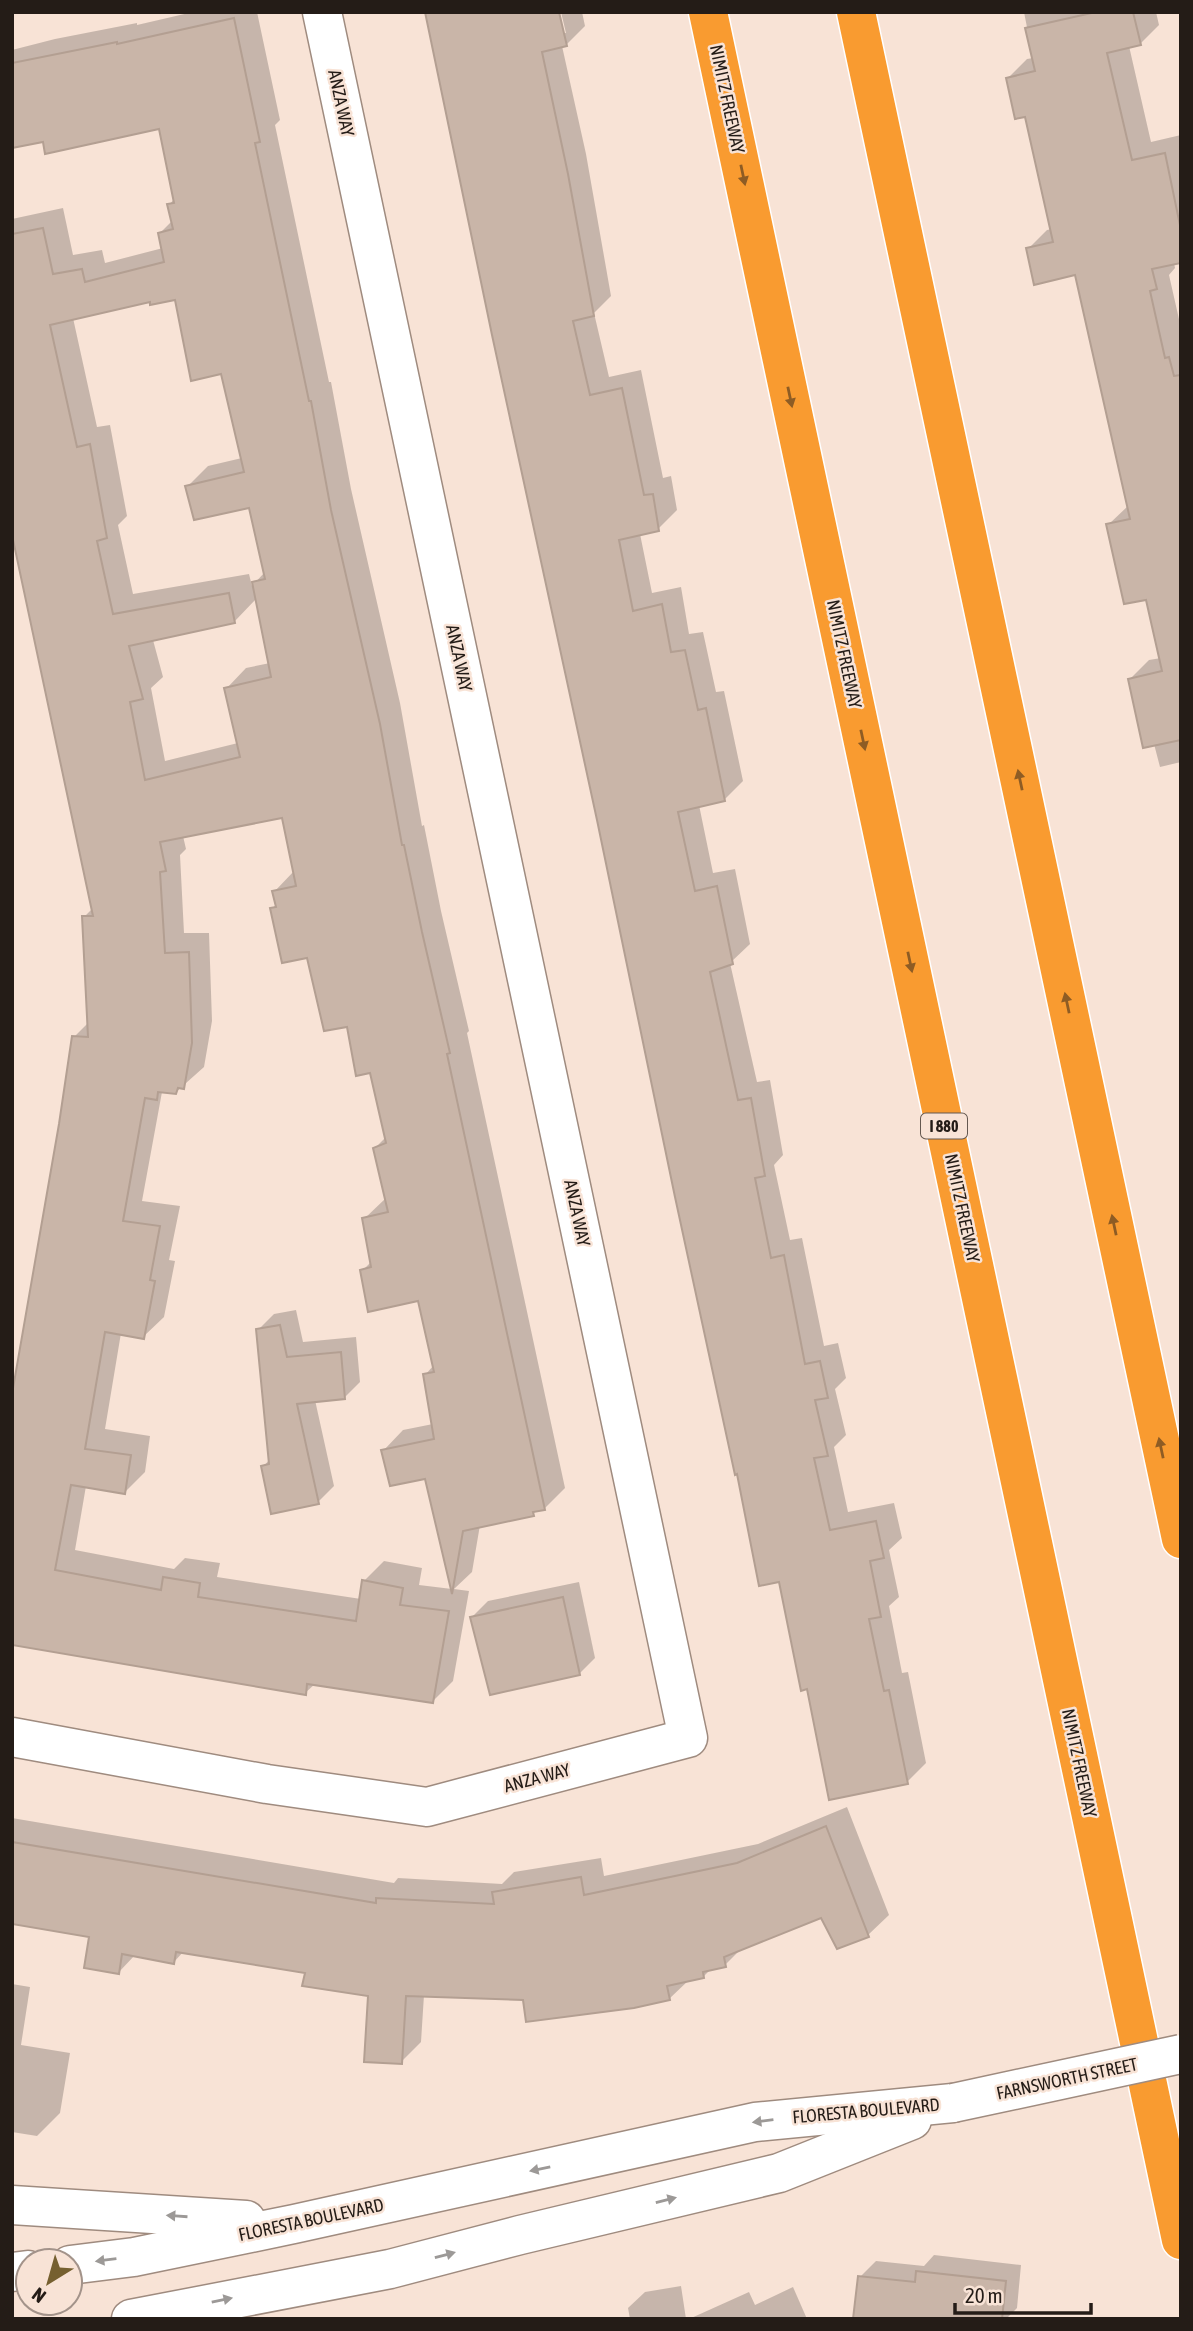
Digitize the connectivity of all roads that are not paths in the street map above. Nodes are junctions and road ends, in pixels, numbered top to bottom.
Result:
1 (322, 12) edge
2 (708, 12) edge
3 (856, 12) edge
4 (1181, 1539) edge
5 (12, 1737) edge
6 (1181, 2054) edge
7 (953, 2103) junction
8 (12, 2205) edge
9 (294, 2224) junction
10 (1181, 2240) edge
11 (84, 2263) edge
12 (131, 2319) edge

1 - 5 street, ANZA WAY
2 -> 10 highway, NIMITZ FREEWAY / I 880
4 -> 3 highway
6 - 7 street, FARNSWORTH STREET, bridge
7 -> 9 street, FLORESTA BOULEVARD
12 -> 7 street, FLORESTA BOULEVARD
9 -> 8 street
9 -> 11 street, FLORESTA BOULEVARD

